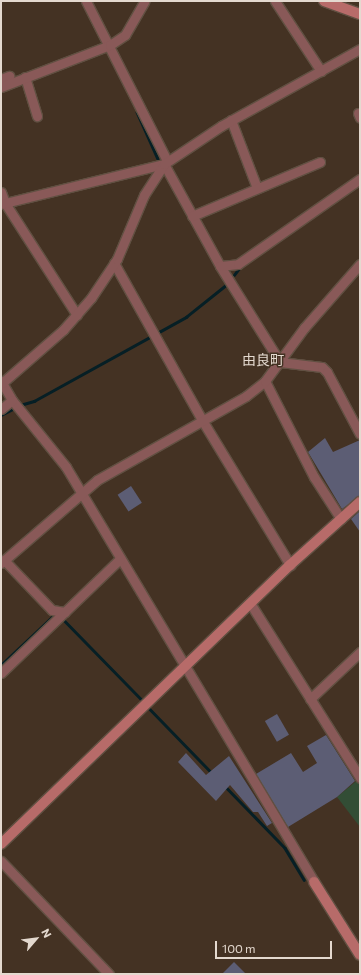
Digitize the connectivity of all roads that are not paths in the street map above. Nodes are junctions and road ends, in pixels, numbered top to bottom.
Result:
1 (86, 1) edge
2 (145, 1) edge
3 (275, 1) edge
4 (324, 1) edge
5 (360, 14) edge
6 (110, 45) junction
7 (360, 49) edge
8 (321, 71) junction
9 (25, 78) junction
10 (1, 87) edge
11 (37, 116) dead end
12 (231, 120) junction
13 (320, 162) dead end
14 (166, 163) junction
15 (360, 179) edge
16 (257, 188) junction
17 (1, 192) edge
18 (3, 203) edge
19 (192, 216) junction
20 (114, 263) junction
21 (360, 264) edge
22 (220, 266) junction
23 (77, 315) junction
24 (280, 362) junction
25 (265, 381) junction
26 (2, 382) edge
27 (12, 400) junction
28 (1, 409) edge
29 (202, 420) junction
30 (360, 434) edge
31 (81, 492) junction
32 (360, 502) edge
33 (341, 519) junction
34 (120, 559) junction
35 (3, 562) edge
36 (290, 565) junction
37 (250, 603) junction
38 (65, 612) junction
39 (360, 652) edge
40 (184, 668) junction
41 (1, 673) edge
42 (310, 698) junction
43 (360, 778) edge
44 (1, 844) edge
45 (1, 861) edge
46 (314, 882) joint
47 (360, 955) edge
48 (109, 974) edge

1 - 6 street
2 - 6 street
3 - 8 street
4 - 5 street
6 - 9 street
6 - 14 street
7 - 8 street
8 - 12 street
9 - 10 street
9 - 11 street
12 - 14 street
12 - 16 street
13 - 16 street
14 - 18 street
14 - 19 street
14 - 20 street
15 - 22 street
16 - 19 street
17 - 18 street
18 - 23 street
19 - 22 street
20 - 23 street
20 - 29 street
21 - 24 street
22 - 24 street
23 - 26 street
24 - 25 street
24 - 30 street
25 - 29 street
25 - 33 street
26 - 27 street
27 - 28 street
27 - 31 street
29 - 31 street
29 - 36 street
31 - 34 street
31 - 35 street
32 - 33 street
33 - 36 street
34 - 38 street
34 - 40 street
35 - 38 street
36 - 37 street
37 - 40 street
37 - 42 street
38 - 41 street
39 - 42 street
40 - 44 street
40 - 46 street
42 - 43 street
45 - 48 street
46 - 47 street

